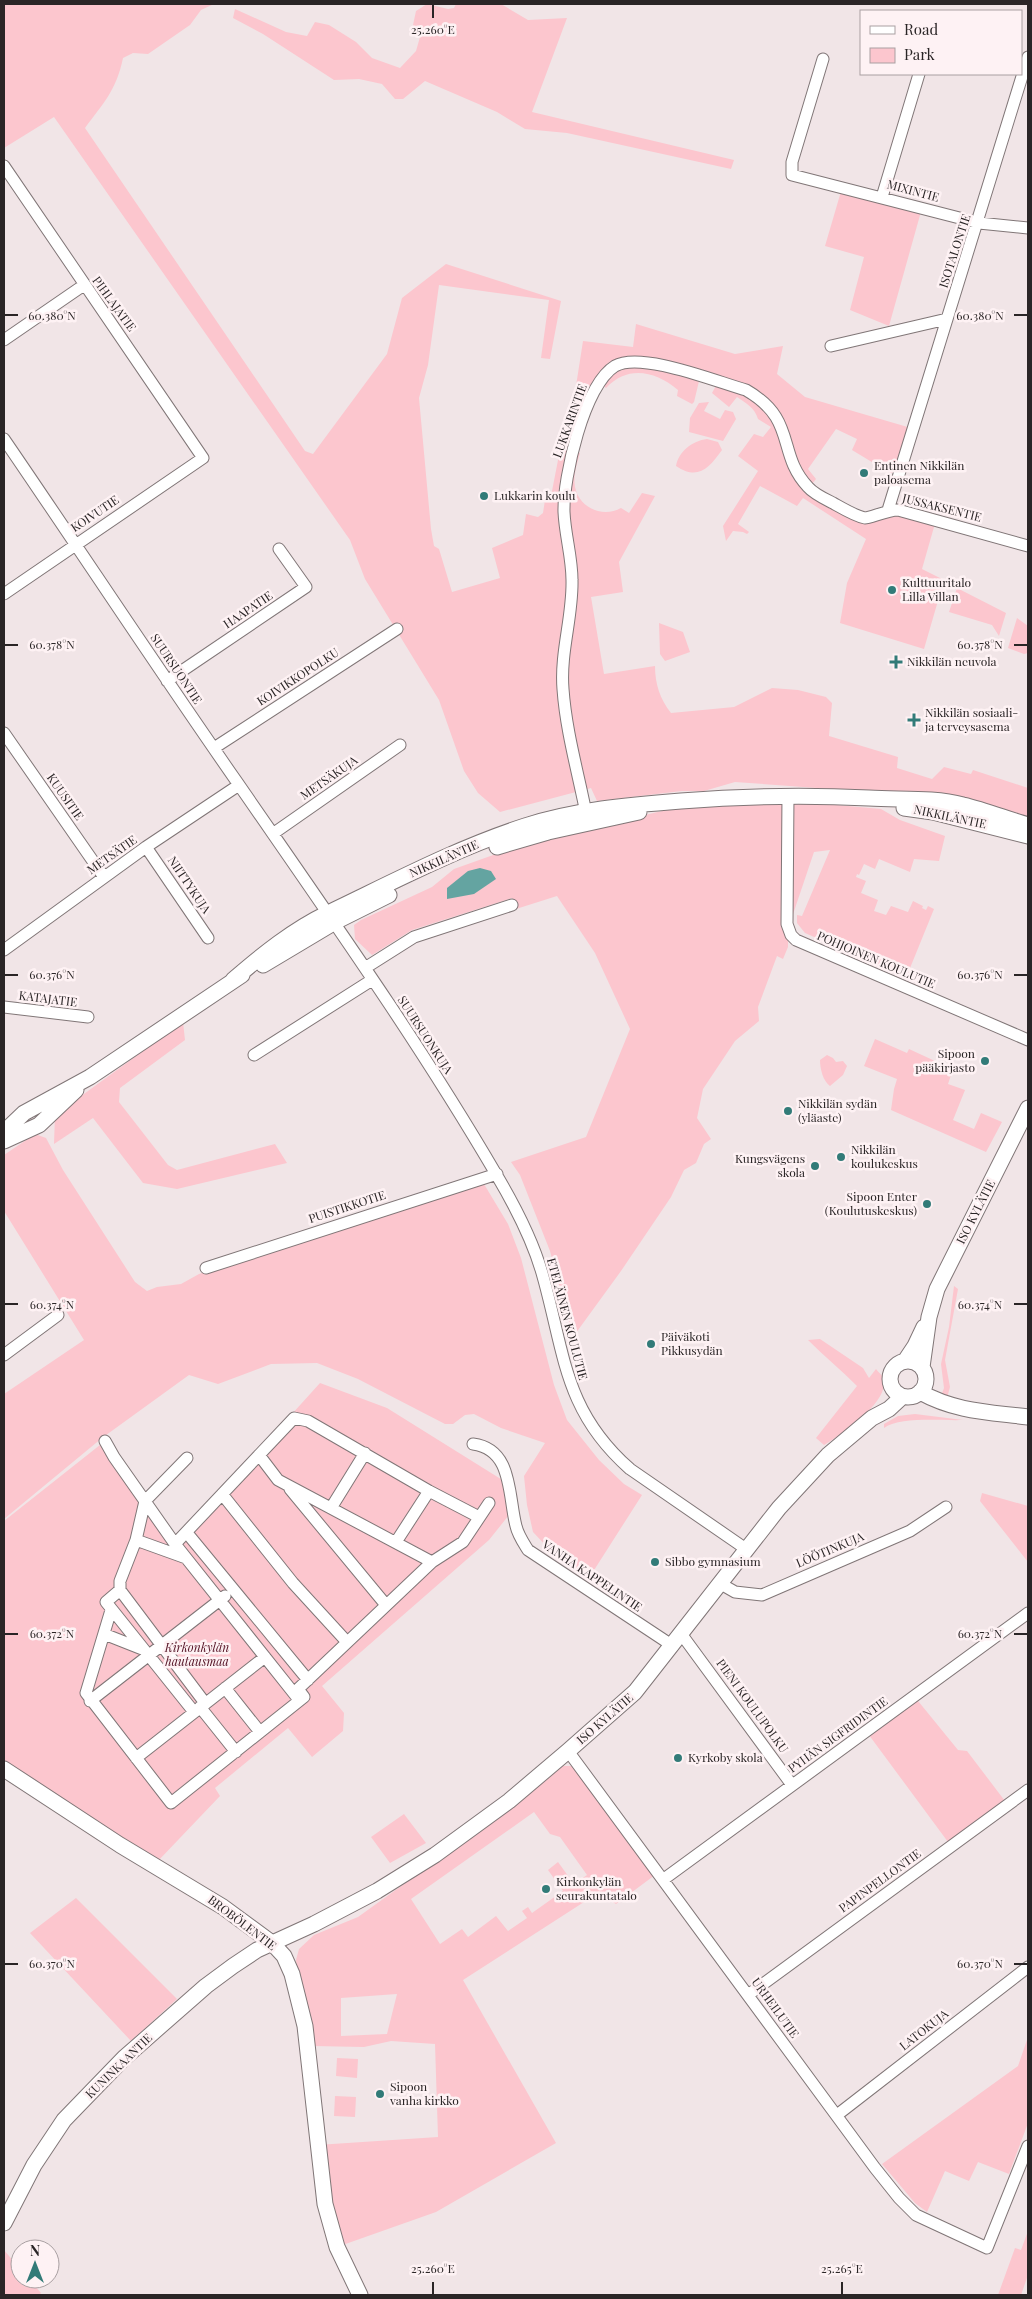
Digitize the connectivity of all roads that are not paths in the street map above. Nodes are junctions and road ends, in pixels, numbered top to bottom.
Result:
1 (1028, 58) edge
2 (823, 59) dead end
3 (919, 75) edge
4 (4, 166) edge
5 (882, 197) junction
6 (979, 223) junction
7 (1028, 228) edge
8 (84, 285) junction
9 (947, 318) junction
10 (4, 340) edge
11 (831, 346) dead end
12 (4, 440) edge
13 (202, 458) joint
14 (801, 479) joint
15 (888, 510) junction
16 (76, 544) junction
17 (1028, 546) edge
18 (278, 549) dead end
19 (4, 594) edge
20 (397, 629) dead end
21 (167, 681) junction
22 (4, 733) edge
23 (400, 746) dead end
24 (214, 748) junction
25 (239, 785) junction
26 (788, 795) junction
27 (872, 798) junction
28 (587, 817) junction
29 (1028, 825) edge
30 (274, 833) junction
31 (1028, 836) edge
32 (146, 847) junction
33 (104, 877) junction
34 (512, 905) dead end
35 (331, 918) junction
36 (208, 938) dead end
37 (4, 950) edge
38 (365, 968) junction
39 (372, 980) junction
40 (4, 1007) edge
41 (88, 1017) dead end
42 (1028, 1040) edge
43 (254, 1055) dead end
44 (90, 1077) junction
45 (1028, 1111) edge
46 (4, 1132) edge
47 (4, 1141) edge
48 (497, 1174) junction
49 (206, 1268) dead end
50 (58, 1315) dead end
51 (930, 1317) junction
52 (4, 1355) edge
53 (905, 1361) junction
54 (922, 1367) junction
55 (890, 1385) junction
56 (920, 1392) junction
57 (902, 1397) junction
58 (1028, 1417) edge
59 (872, 1418) junction
60 (105, 1441) dead end
61 (473, 1444) dead end
62 (365, 1453) junction
63 (259, 1455) junction
64 (187, 1458) dead end
65 (286, 1484) junction
66 (429, 1491) junction
67 (222, 1494) junction
68 (144, 1501) junction
69 (488, 1503) dead end
70 (946, 1507) dead end
71 (331, 1508) junction
72 (479, 1517) junction
73 (187, 1532) junction
74 (136, 1540) junction
75 (396, 1542) junction
76 (175, 1544) junction
77 (746, 1549) junction
78 (188, 1559) junction
79 (432, 1562) junction
80 (721, 1584) junction
81 (232, 1589) junction
82 (120, 1590) junction
83 (221, 1600) junction
84 (386, 1605) junction
85 (111, 1610) junction
86 (1028, 1613) edge
87 (104, 1634) junction
88 (681, 1641) junction
89 (347, 1642) junction
90 (161, 1646) junction
91 (147, 1652) junction
92 (265, 1656) junction
93 (308, 1680) junction
94 (225, 1688) junction
95 (304, 1697) junction
96 (90, 1701) junction
97 (200, 1708) junction
98 (260, 1732) junction
99 (568, 1751) junction
100 (236, 1752) junction
101 (136, 1758) junction
102 (4, 1768) edge
103 (792, 1785) junction
104 (1028, 1790) edge
105 (664, 1879) junction
106 (272, 1943) junction
107 (1028, 1967) edge
108 (748, 1995) junction
109 (837, 2115) junction
110 (1028, 2146) edge
111 (4, 2223) edge
112 (360, 2295) edge

1 - 6 street, ISOTALONTIE
2 - 5 street, MIXINTIE
3 - 5 street
4 - 8 street, PIHLAJATIE
5 - 6 street, MIXINTIE
6 - 7 street, MIXINTIE
6 - 9 street, ISOTALONTIE
8 - 10 street
8 - 13 street, PIHLAJATIE
9 - 11 street
9 - 15 street, ISOTALONTIE
12 - 16 street, SUURSUONTIE
13 - 16 street, KOIVUTIE
14 - 15 street, JUSSAKSENTIE
14 - 28 street, LUKKARINTIE
15 - 17 street, JUSSAKSENTIE
16 - 19 street, KOIVUTIE
16 - 21 street, SUURSUONTIE
18 - 21 street, HAAPATIE
20 - 24 street, KOIVIKKOPOLKU
21 - 24 street, SUURSUONTIE
22 - 33 street, KUUSITIE
23 - 30 street, METSÄKUJA
24 - 25 street, SUURSUONTIE
25 - 30 street, SUURSUONTIE
25 - 32 street, METSÄTIE
26 - 27 street, NIKKILÄNTIE
26 - 28 street, NIKKILÄNTIE
26 - 42 street, POHJOINEN KOULUTIE
27 - 29 street, NIKKILÄNTIE
27 - 31 street, NIKKILÄNTIE
28 - 35 street, NIKKILÄNTIE
30 - 35 street, SUURSUONTIE
32 - 33 street, METSÄTIE
32 - 36 street, NIITTYKUJA
33 - 37 street, METSÄTIE
34 - 38 street
35 - 38 street, SUURSUONKUJA
35 - 44 street, NIKKILÄNTIE
38 - 39 street, SUURSUONKUJA
39 - 43 street
39 - 48 street, SUURSUONKUJA
40 - 41 street, KATAJATIE
44 - 46 street, NIKKILÄNTIE
44 - 47 street, NIKKILÄNTIE
45 - 51 street, ISO KYLÄTIE
48 - 49 street, PUISTIKKOTIE
48 - 77 street, ETELÄINEN KOULUTIE
50 - 52 street
51 - 53 street, ISO KYLÄTIE
51 - 54 street, ISO KYLÄTIE
53 - 54 street
53 - 55 street
54 - 56 street
55 - 57 street
55 - 59 street, ISO KYLÄTIE
56 - 57 street
56 - 58 street
57 - 59 street, ISO KYLÄTIE
59 - 77 street, ISO KYLÄTIE
60 - 68 street
61 - 88 street, VANHA KAPPELINTIE
62 - 63 street
62 - 66 street
62 - 71 street
63 - 65 street
63 - 67 street
64 - 68 street
65 - 71 street
65 - 84 street
66 - 72 street
66 - 75 street
67 - 73 street
67 - 89 street
68 - 74 street
68 - 76 street
69 - 72 street
70 - 80 street, LÖÖTINKUJA
71 - 75 street
72 - 79 street
73 - 76 street
73 - 81 street
74 - 78 street
74 - 82 street
75 - 79 street
76 - 78 street
77 - 80 street, ISO KYLÄTIE
78 - 83 street
79 - 84 street
80 - 88 street, ISO KYLÄTIE
81 - 83 street
81 - 93 street
82 - 85 street
82 - 90 street
83 - 90 street
83 - 92 street
84 - 89 street
85 - 87 street
85 - 91 street
86 - 103 street, PYHÄN SIGFRIDINTIE
87 - 91 street
87 - 96 street
88 - 99 street, ISO KYLÄTIE
88 - 103 street, PIENI KOULUPOLKU
89 - 93 street
90 - 91 street
90 - 97 street
91 - 96 street
91 - 97 street
92 - 94 street
92 - 95 street
93 - 95 street
94 - 97 street
94 - 98 street
95 - 98 street
96 - 101 street
97 - 100 street
97 - 101 street
98 - 100 street
99 - 105 street, URHEILUTIE
99 - 106 street, ISO KYLÄTIE
100 - 101 street
102 - 106 street, BROBÖLENTIE
103 - 105 street, PYHÄN SIGFRIDINTIE
104 - 108 street, PAPINPELLONTIE
105 - 108 street, URHEILUTIE
106 - 111 street, KUNINKAANTIE
106 - 112 street, BROBÖLENTIE
107 - 109 street, LATOKUJA
108 - 109 street, URHEILUTIE
109 - 110 street, URHEILUTIE

